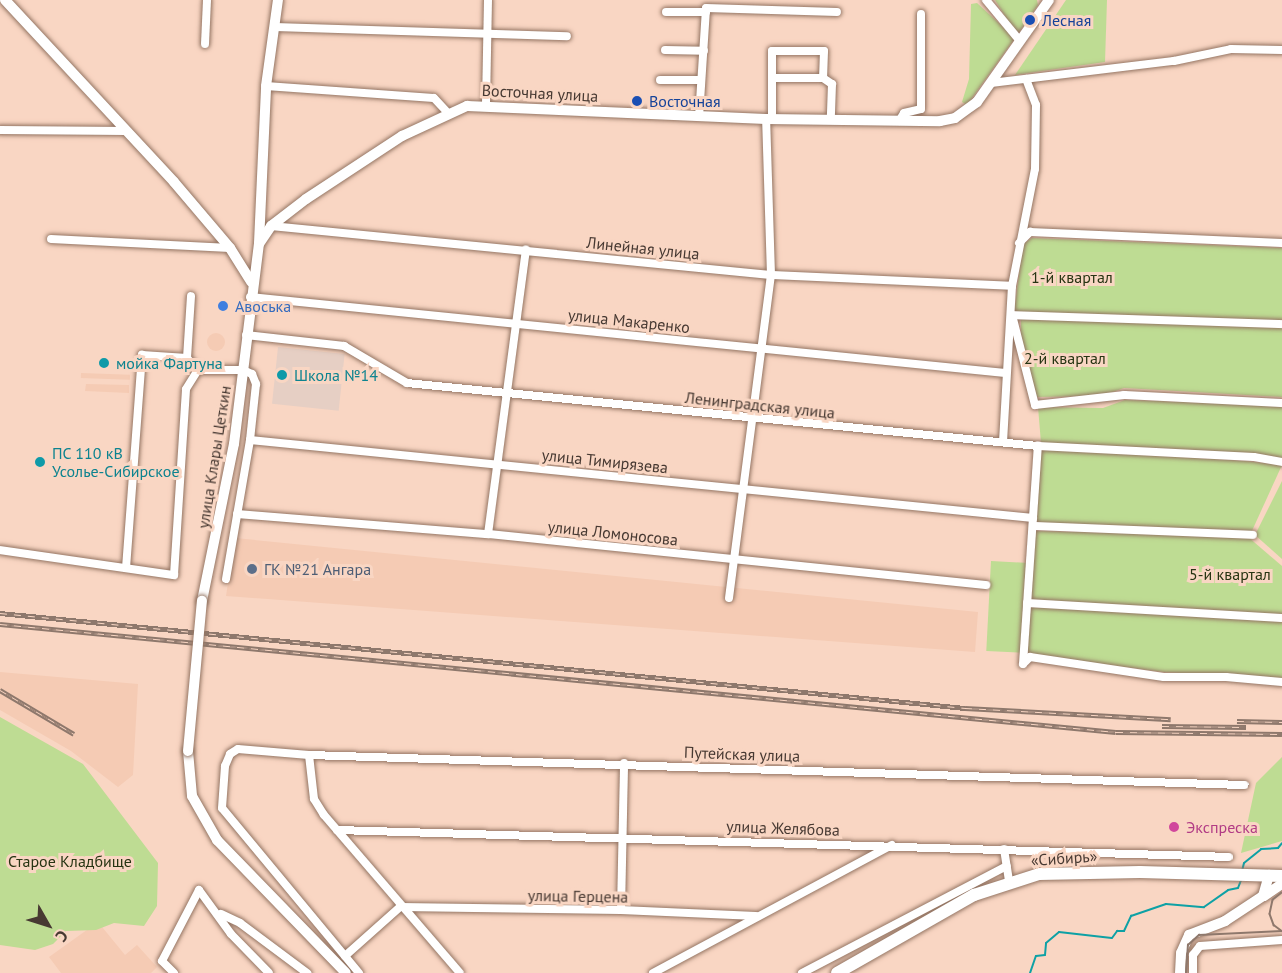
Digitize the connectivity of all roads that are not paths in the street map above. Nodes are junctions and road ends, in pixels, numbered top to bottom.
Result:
1 (5, 0) edge
2 (207, 0) edge
3 (278, 0) edge
4 (488, 0) edge
5 (986, 0) edge
6 (1049, 0) edge
7 (666, 12) dead end
8 (706, 12) junction
9 (837, 12) dead end
10 (921, 14) dead end
11 (275, 27) junction
12 (488, 34) junction
13 (567, 36) dead end
14 (1020, 41) junction
15 (205, 44) dead end
16 (1282, 50) edge
17 (665, 51) dead end
18 (704, 51) junction
19 (772, 78) junction
20 (823, 78) junction
21 (1026, 79) junction
22 (660, 80) dead end
23 (701, 80) junction
24 (991, 83) junction
25 (266, 86) junction
26 (486, 104) junction
27 (447, 112) junction
28 (699, 117) junction
29 (769, 119) junction
30 (831, 120) junction
31 (899, 121) junction
32 (0, 130) edge
33 (128, 131) junction
34 (272, 226) junction
35 (51, 239) dead end
36 (259, 243) junction
37 (1019, 243) junction
38 (1282, 243) edge
39 (230, 248) junction
40 (525, 250) junction
41 (771, 275) junction
42 (251, 282) junction
43 (1012, 286) junction
44 (191, 296) dead end
45 (250, 297) junction
46 (1012, 315) junction
47 (515, 324) junction
48 (1282, 324) edge
49 (246, 335) junction
50 (762, 348) junction
51 (187, 358) junction
52 (198, 370) junction
53 (243, 370) junction
54 (1005, 373) junction
55 (506, 393) junction
56 (1282, 403) edge
57 (753, 418) junction
58 (250, 440) junction
59 (1003, 442) junction
60 (1038, 446) junction
61 (1282, 462) edge
62 (497, 464) junction
63 (744, 489) junction
64 (237, 514) junction
65 (1033, 522) junction
66 (488, 534) junction
67 (1253, 535) dead end
68 (0, 550) edge
69 (735, 558) junction
70 (126, 568) junction
71 (226, 579) dead end
72 (986, 585) dead end
73 (729, 598) dead end
74 (1027, 603) junction
75 (1282, 618) edge
76 (1282, 682) edge
77 (309, 755) junction
78 (624, 763) junction
79 (1245, 785) dead end
80 (337, 830) junction
81 (621, 837) junction
82 (893, 845) junction
83 (1004, 849) junction
84 (1229, 857) dead end
85 (1007, 866) junction
86 (1276, 875) edge
87 (1009, 881) junction
88 (1282, 884) edge
89 (1263, 896) junction
90 (400, 908) junction
91 (621, 910) junction
92 (220, 914) junction
93 (756, 916) junction
94 (1282, 940) edge
95 (345, 956) junction
96 (174, 973) edge
97 (269, 973) edge
98 (307, 973) edge
99 (346, 973) edge
100 (359, 973) edge
101 (460, 973) edge
102 (653, 973) edge
103 (802, 973) edge
104 (837, 973) edge
105 (1180, 973) edge
106 (1193, 973) edge

1 - 33 street
2 - 15 street
3 - 11 street
4 - 12 street
5 - 14 street
6 - 14 street, Восточная улица
7 - 8 street
8 - 9 street
8 - 18 street
10 - 31 street
11 - 12 street
11 - 25 street
12 - 13 street
12 - 26 street
14 - 24 street, Восточная улица
16 - 21 street
17 - 18 street
18 - 23 street
19 - 20 street
19 - 20 street
19 - 29 street
20 - 30 street
21 - 24 street
21 - 37 street
22 - 23 street
23 - 28 street
24 - 31 street, Восточная улица
25 - 27 street
25 - 36 street
26 - 27 street, Восточная улица
26 - 28 street, Восточная улица
27 - 34 street, Восточная улица
28 - 29 street, Восточная улица
29 - 30 street, Восточная улица
29 - 41 street
30 - 31 street, Восточная улица
32 - 33 street
33 - 39 street
34 - 36 street, Восточная улица
34 - 40 street, Линейная улица
35 - 39 street
36 - 42 street, Восточная улица
37 - 38 street
37 - 43 street
39 - 42 street
40 - 41 street, Линейная улица
40 - 47 street
41 - 43 street, Линейная улица
41 - 50 street
42 - 45 street, улица Клары Цеткин
43 - 46 street
44 - 51 street
45 - 47 street, улица Макаренко
45 - 49 street, улица Клары Цеткин
46 - 48 street
46 - 54 street
46 - 56 street
47 - 50 street, улица Макаренко
47 - 55 street
49 - 53 street, улица Клары Цеткин
49 - 55 street, Ленинградская улица
50 - 54 street, улица Макаренко
50 - 57 street
51 - 52 street, улица Клары Цеткин
51 - 70 street
52 - 53 street
52 - 70 street, улица Клары Цеткин
53 - 58 street
53 - 99 street, улица Клары Цеткин, bridge
54 - 59 street
55 - 57 street, Ленинградская улица
55 - 62 street
57 - 59 street, Ленинградская улица
57 - 63 street
58 - 62 street, улица Тимирязева
58 - 64 street
59 - 60 street, Ленинградская улица
60 - 61 street, Ленинградская улица
60 - 65 street
62 - 63 street, улица Тимирязева
62 - 66 street
63 - 65 street, улица Тимирязева
63 - 69 street
64 - 66 street, улица Ломоносова
64 - 71 street
65 - 67 street, улица Тимирязева
65 - 74 street
66 - 69 street, улица Ломоносова
68 - 70 street
69 - 72 street, улица Ломоносова
69 - 73 street
74 - 75 street
74 - 76 street
77 - 78 street, Путейская улица
77 - 80 street
77 - 95 street, Путейская улица
78 - 79 street, Путейская улица
78 - 81 street
80 - 81 street, улица Желябова
80 - 90 street
81 - 82 street, улица Желябова
81 - 91 street
82 - 83 street, улица Желябова
82 - 93 street
83 - 84 street, улица Желябова
83 - 85 street
85 - 87 street
85 - 103 street
86 - 87 main road, «Сибирь»
86 - 89 street
87 - 104 main road, «Сибирь»
88 - 89 street
89 - 105 street
90 - 91 street, улица Герцена
90 - 95 street
90 - 101 street
91 - 93 street, улица Герцена
92 - 96 street
92 - 97 street
92 - 98 street
93 - 102 street
94 - 106 street
95 - 100 street

